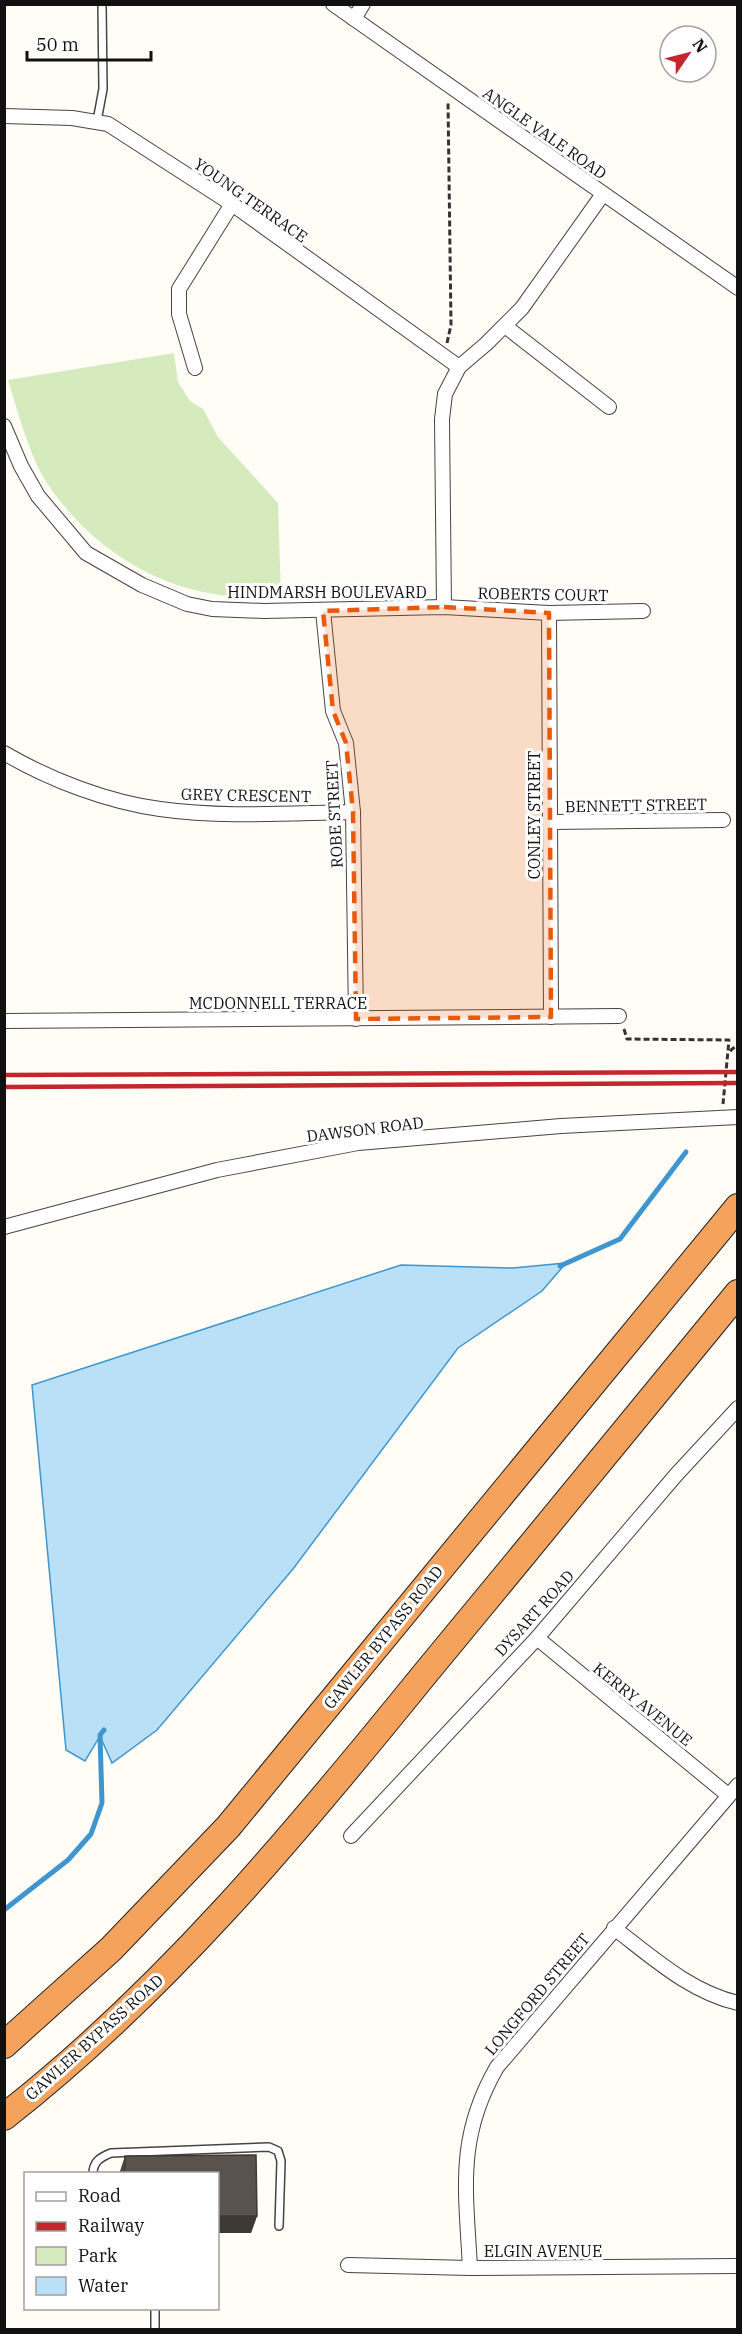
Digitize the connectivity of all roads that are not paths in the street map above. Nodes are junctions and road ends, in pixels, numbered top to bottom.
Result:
1 (102, 4) edge
2 (333, 4) edge
3 (363, 4) edge
4 (354, 19) junction
5 (4, 116) edge
6 (97, 121) junction
7 (603, 194) junction
8 (232, 204) junction
9 (738, 288) edge
10 (505, 326) junction
11 (459, 367) junction
12 (195, 368) dead end
13 (609, 407) dead end
14 (5, 427) edge
15 (444, 607) junction
16 (323, 611) junction
17 (643, 611) dead end
18 (549, 613) junction
19 (4, 753) edge
20 (353, 812) junction
21 (723, 820) dead end
22 (550, 822) junction
23 (619, 1016) road end
24 (551, 1017) junction
25 (356, 1019) junction
26 (4, 1021) edge
27 (738, 1117) edge
28 (738, 1207) edge
29 (4, 1227) edge
30 (738, 1293) edge
31 (738, 1408) edge
32 (537, 1638) junction
33 (733, 1790) edge
34 (351, 1836) dead end
35 (614, 1928) junction
36 (738, 2003) edge
37 (4, 2045) edge
38 (4, 2117) edge
39 (93, 2172) edge
40 (279, 2226) dead end
41 (348, 2265) dead end
42 (738, 2266) edge
43 (470, 2268) junction
44 (155, 2310) edge
45 (155, 2330) edge

1 - 6 lane
2 - 4 street, ANGLE VALE ROAD
3 - 4 street
4 - 7 street, ANGLE VALE ROAD
5 - 6 street, YOUNG TERRACE
6 - 8 street, YOUNG TERRACE
7 - 9 street, ANGLE VALE ROAD
7 - 10 street, HINDMARSH BOULEVARD
8 - 11 street, YOUNG TERRACE
8 - 12 street
10 - 11 street, HINDMARSH BOULEVARD
10 - 13 street
11 - 15 street, HINDMARSH BOULEVARD
14 - 16 street, HINDMARSH BOULEVARD
15 - 16 street, HINDMARSH BOULEVARD
15 - 18 street, ROBERTS COURT
16 - 20 street, ROBE STREET
17 - 18 street, ROBERTS COURT
18 - 22 street, CONLEY STREET
19 - 20 street, GREY CRESCENT
20 - 25 street, ROBE STREET
21 - 22 street, BENNETT STREET
22 - 24 street, CONLEY STREET
23 - 24 street, MCDONNELL TERRACE
24 - 25 street, MCDONNELL TERRACE
25 - 26 street, MCDONNELL TERRACE
27 - 29 street, DAWSON ROAD
28 - 37 highway, GAWLER BYPASS ROAD
30 - 38 highway, GAWLER BYPASS ROAD
31 - 32 street, DYSART ROAD
32 - 33 street, KERRY AVENUE
32 - 34 street, DYSART ROAD
33 - 35 street, LONGFORD STREET
35 - 36 street
35 - 43 street, LONGFORD STREET
39 - 40 lane
41 - 43 street, ELGIN AVENUE
42 - 43 street, ELGIN AVENUE
44 - 45 lane

